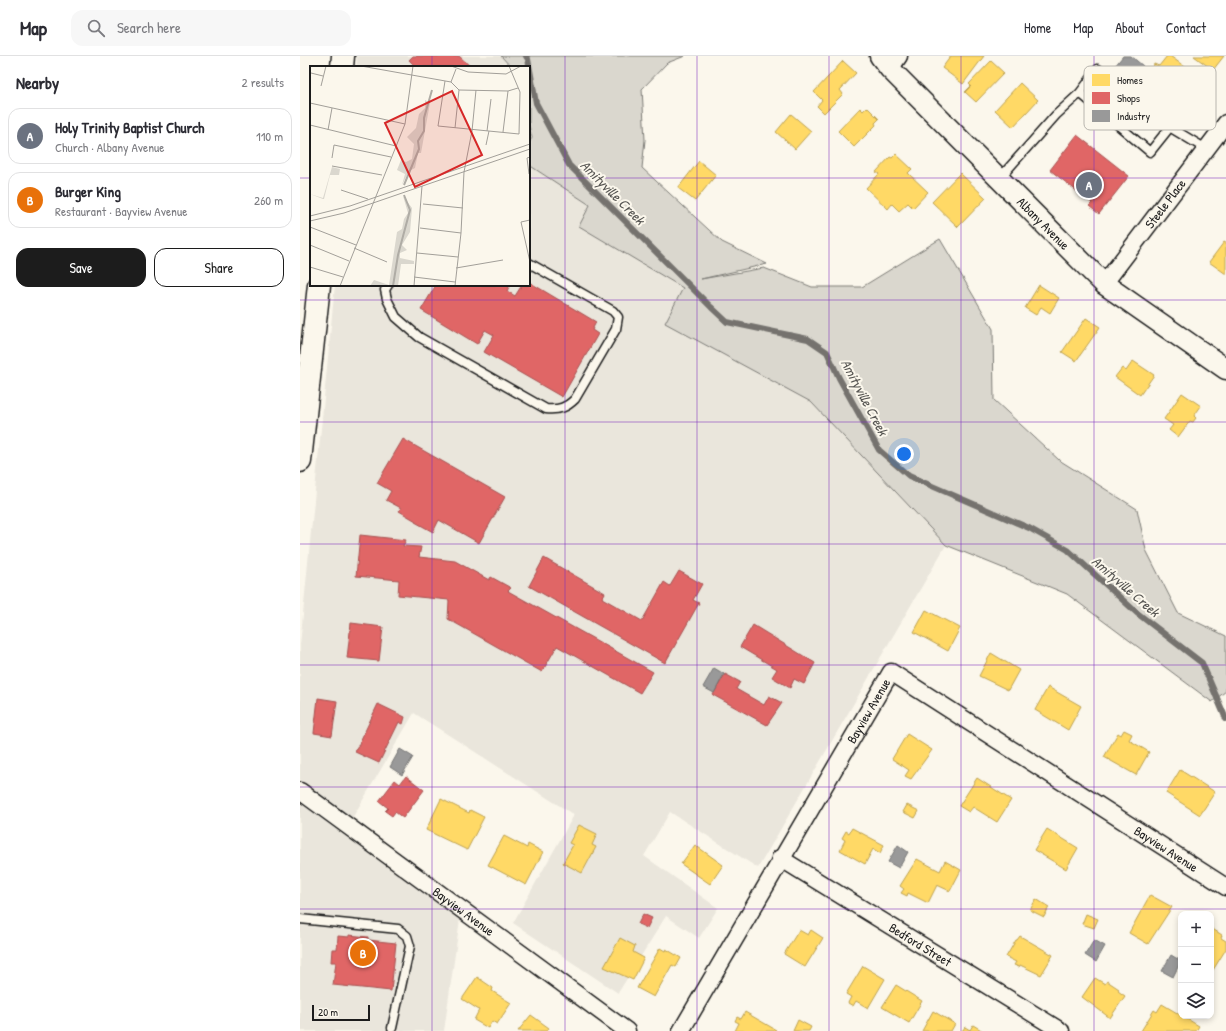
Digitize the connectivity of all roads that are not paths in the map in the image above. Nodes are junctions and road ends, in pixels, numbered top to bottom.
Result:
1 (343, 56) edge
2 (889, 60) edge
3 (342, 66) edge
4 (1084, 88) edge
5 (1080, 93) junction
6 (1084, 96) edge
7 (1226, 123) edge
8 (1124, 130) edge
9 (1168, 130) edge
10 (1175, 130) edge
11 (1206, 149) junction
12 (999, 179) junction
13 (530, 265) edge
14 (1104, 284) junction
15 (319, 286) edge
16 (388, 286) edge
17 (1226, 370) edge
18 (300, 461) edge
19 (300, 791) edge
20 (780, 858) junction
21 (1226, 887) edge
22 (300, 919) edge
23 (392, 1028) dead end
24 (627, 1031) edge
25 (680, 1031) edge
26 (1061, 1031) edge

1 - 3 highway
2 - 12 street, Albany Avenue
4 - 5 lane
5 - 6 lane
5 - 12 lane
7 - 11 street, Steele Place
8 - 9 lane
10 - 11 lane
11 - 14 street, Steele Place
12 - 14 street, Albany Avenue
13 - 16 lane
14 - 17 street, Albany Avenue
15 - 18 highway
19 - 24 street, Bayview Avenue
20 - 21 street, Bayview Avenue
20 - 25 street, Bayview Avenue
20 - 26 street, Bedford Street
22 - 23 lane

